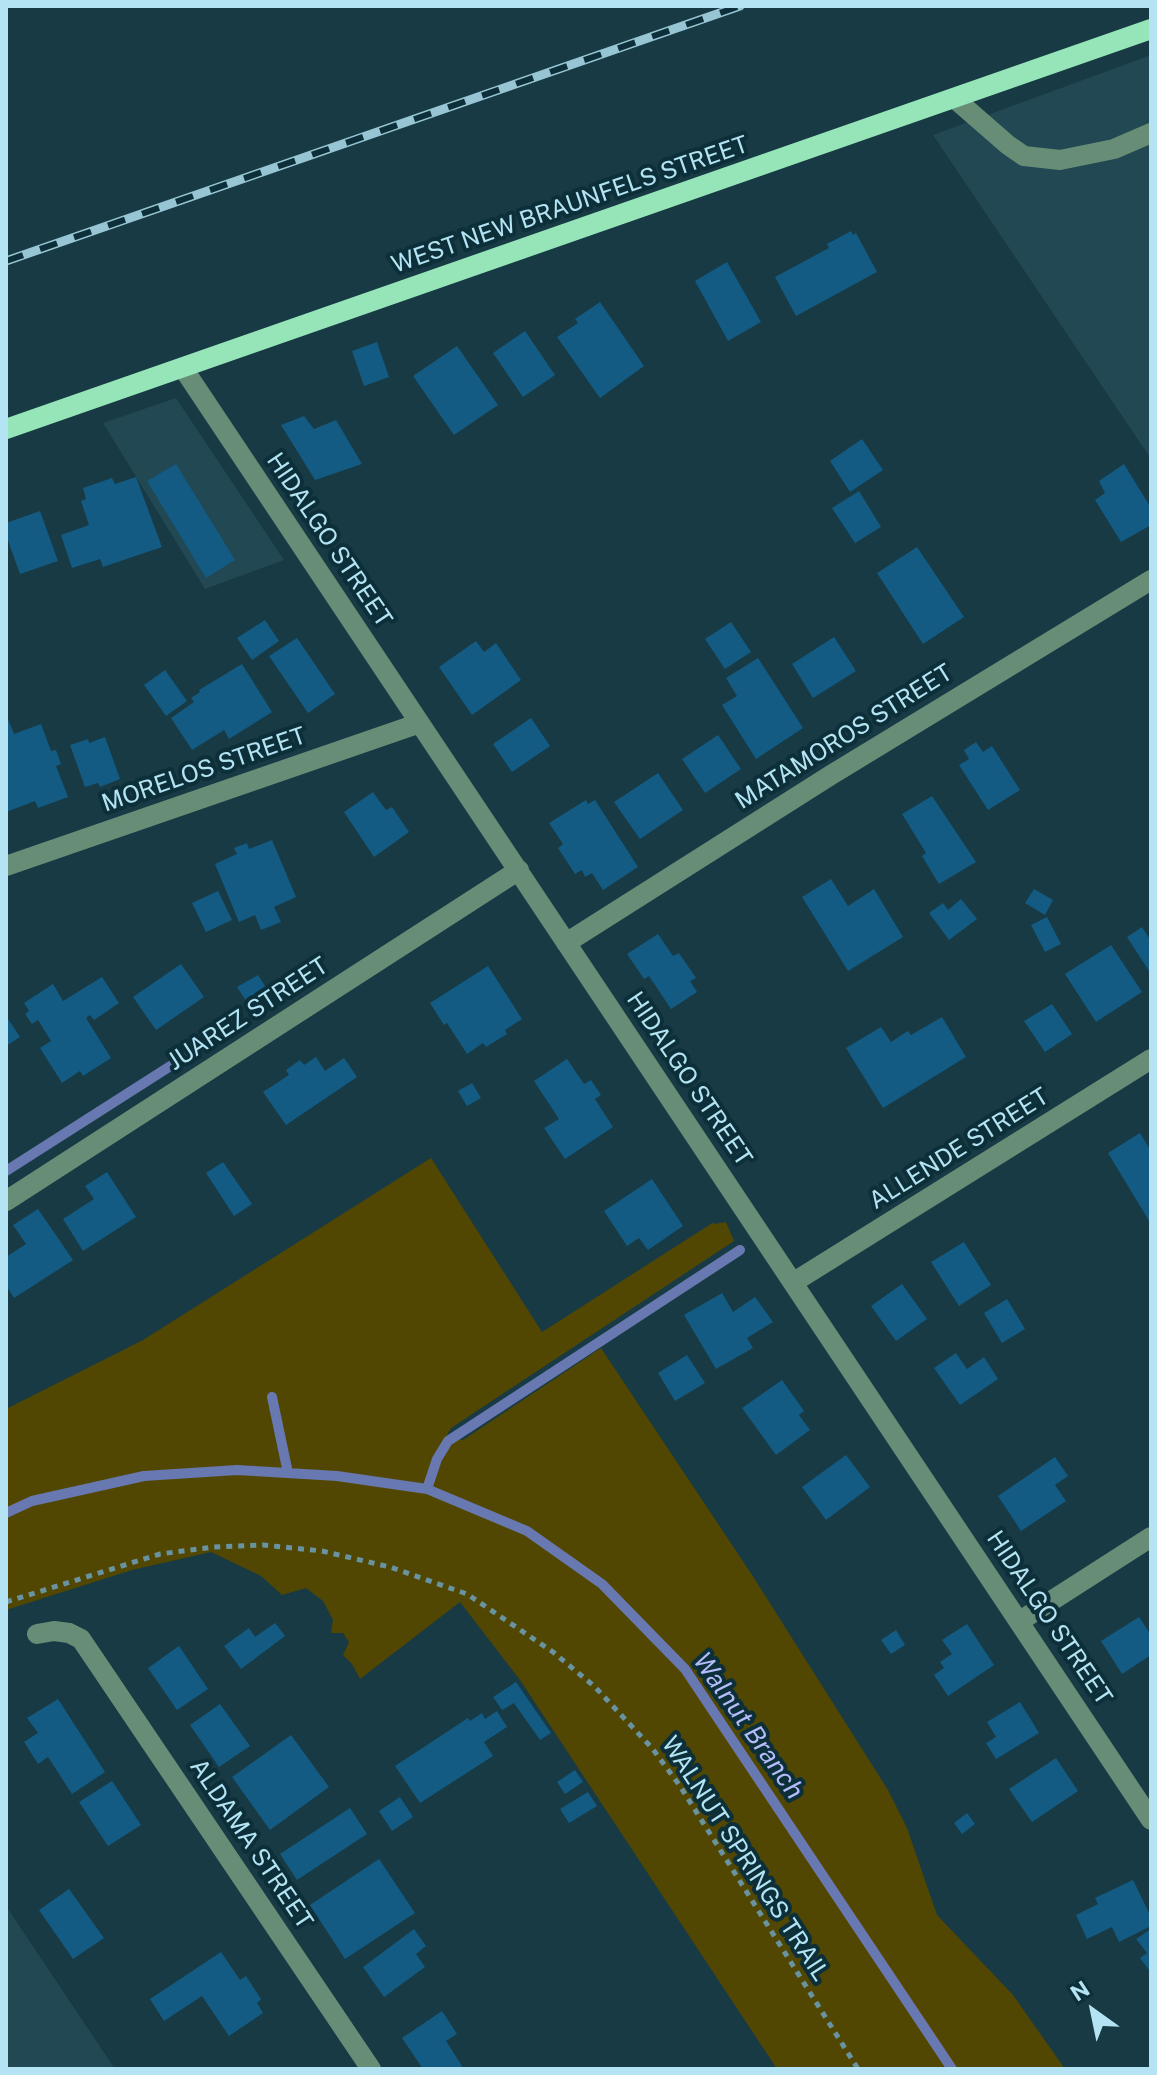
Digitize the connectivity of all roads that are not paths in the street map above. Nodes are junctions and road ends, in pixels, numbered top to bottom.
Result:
1 (1151, 29) edge
2 (954, 98) junction
3 (1151, 133) edge
4 (183, 368) junction
5 (6, 429) edge
6 (1151, 580) edge
7 (420, 723) junction
8 (6, 866) edge
9 (519, 870) junction
10 (566, 943) junction
11 (1151, 1059) edge
12 (6, 1201) edge
13 (794, 1282) junction
14 (1151, 1537) edge
15 (1020, 1621) junction
16 (37, 1634) dead end
17 (1151, 1820) edge
18 (371, 2069) edge

1 - 2 main road, WEST NEW BRAUNFELS STREET
2 - 3 street
2 - 4 main road, WEST NEW BRAUNFELS STREET
4 - 5 main road, WEST NEW BRAUNFELS STREET
4 - 7 street, HIDALGO STREET
6 - 10 street, MATAMOROS STREET
7 - 8 street, MORELOS STREET
7 - 9 street, HIDALGO STREET
9 - 10 street, HIDALGO STREET
9 - 12 street, JUAREZ STREET
10 - 13 street, HIDALGO STREET
11 - 13 street, ALLENDE STREET
13 - 15 street, HIDALGO STREET
14 - 15 street
15 - 17 street, HIDALGO STREET
16 - 18 street, ALDAMA STREET

